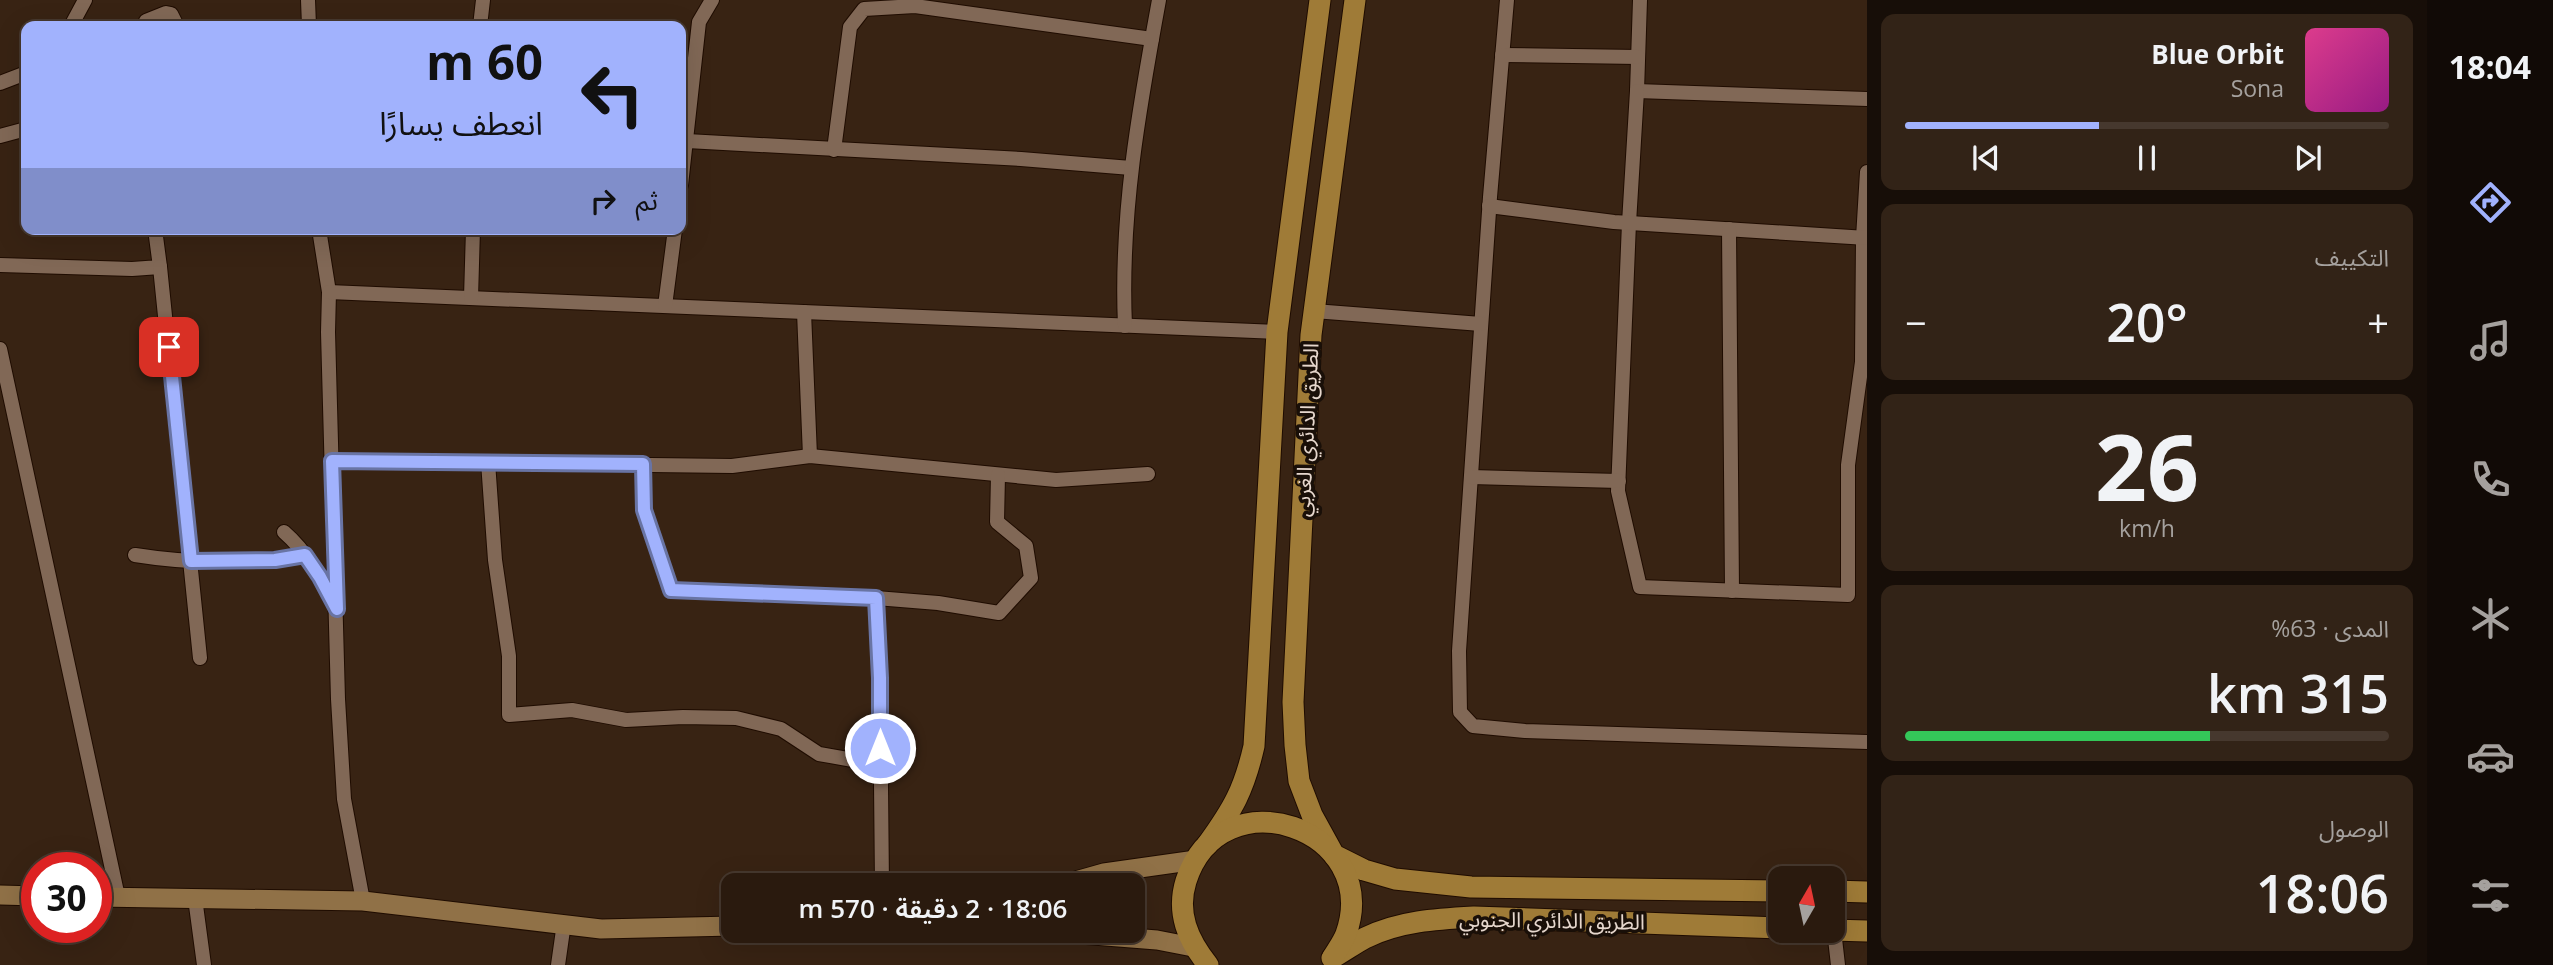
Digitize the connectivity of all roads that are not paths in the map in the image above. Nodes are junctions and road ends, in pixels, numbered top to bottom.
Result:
1 (85, 0) edge
2 (308, 0) edge
3 (483, 0) edge
4 (712, 0) edge
5 (1160, 0) edge
6 (1320, 0) edge
7 (1355, 0) edge
8 (1507, 0) edge
9 (1640, 0) edge
10 (74, 21) edge
11 (146, 21) edge
12 (175, 21) edge
13 (309, 21) edge
14 (481, 21) edge
15 (1152, 39) junction
16 (1502, 55) junction
17 (1638, 57) junction
18 (21, 75) edge
19 (0, 83) edge
20 (1637, 91) junction
21 (1867, 99) edge
22 (1305, 109) junction
23 (1340, 114) junction
24 (21, 130) edge
25 (0, 136) edge
26 (687, 141) junction
27 (686, 148) edge
28 (834, 149) junction
29 (1131, 168) junction
30 (1867, 172) edge
31 (1489, 206) junction
32 (1629, 223) junction
33 (1729, 229) junction
34 (156, 235) edge
35 (320, 235) edge
36 (472, 235) edge
37 (674, 235) edge
38 (1865, 238) edge
39 (0, 265) edge
40 (160, 267) junction
41 (329, 292) junction
42 (471, 298) junction
43 (665, 306) junction
44 (804, 312) junction
45 (1314, 312) junction
46 (1481, 324) junction
47 (1125, 326) junction
48 (1277, 332) junction
49 (0, 349) edge
50 (810, 456) junction
51 (332, 461) junction
52 (488, 462) junction
53 (643, 464) junction
54 (1149, 474) dead end
55 (998, 475) junction
56 (1471, 477) junction
57 (1619, 481) junction
58 (284, 532) dead end
59 (135, 555) dead end
60 (305, 555) junction
61 (191, 561) junction
62 (1732, 591) junction
63 (876, 598) junction
64 (337, 609) junction
65 (200, 658) dead end
66 (1867, 742) edge
67 (881, 771) junction
68 (1201, 853) junction
69 (1334, 855) junction
70 (882, 873) edge
71 (1104, 873) edge
72 (1768, 891) edge
73 (1845, 891) edge
74 (1867, 892) edge
75 (0, 895) edge
76 (21, 895) edge
77 (112, 897) edge
78 (118, 897) junction
79 (195, 898) junction
80 (363, 901) junction
81 (564, 923) junction
82 (721, 926) edge
83 (1768, 928) edge
84 (1845, 930) edge
85 (1867, 931) edge
86 (1145, 939) edge
87 (1835, 943) edge
88 (1193, 947) junction
89 (1328, 963) edge
90 (204, 965) edge
91 (558, 965) edge
92 (1208, 965) edge
93 (1838, 965) edge

1 - 10 street
2 - 13 street
3 - 14 street
4 - 26 street
5 - 15 street
6 - 22 main road, الطريق الدائري الغربي
7 - 23 main road, الطريق الدائري الغربي
8 - 16 street
9 - 17 street
11 - 12 street
15 - 28 street
15 - 29 street
16 - 17 street
16 - 31 street
17 - 20 street
18 - 19 street
20 - 21 street
20 - 32 street
22 - 23 main road
22 - 48 main road, الطريق الدائري الغربي
23 - 45 main road, الطريق الدائري الغربي
24 - 25 street
26 - 27 street
26 - 28 street
28 - 29 street
29 - 47 street
30 - 38 street
31 - 32 street
31 - 46 street
32 - 33 street
32 - 57 street
33 - 38 street
33 - 62 street
34 - 40 street
35 - 41 street
36 - 42 street
37 - 43 street
38 - 62 street
39 - 40 street
40 - 61 street
41 - 42 street
41 - 51 street
42 - 43 street
43 - 44 street
44 - 47 street
44 - 50 street
45 - 46 street
45 - 69 main road, الطريق الدائري الغربي
46 - 56 street
47 - 48 street
48 - 68 main road, الطريق الدائري الغربي
49 - 78 street
50 - 53 street
50 - 55 street
51 - 52 street
51 - 64 street
52 - 53 street
52 - 67 street
53 - 63 street
54 - 55 street
55 - 63 street
56 - 57 street
56 - 66 street
57 - 62 street
58 - 60 street
59 - 61 street
60 - 61 street
60 - 64 street
61 - 65 street
63 - 67 street
64 - 80 street
67 - 70 street
68 - 69 main road
68 - 71 street
68 - 88 main road, الطريق الدائري الغربي
69 - 72 main road, الطريق الدائري الجنوبي
69 - 89 main road, الطريق الدائري الغربي
73 - 74 main road
75 - 76 street
77 - 78 street
78 - 79 street
79 - 80 street
79 - 90 street
80 - 81 street
81 - 82 street
81 - 91 street
83 - 89 main road, الطريق الدائري الجنوبي
84 - 85 main road
86 - 88 street
87 - 93 street
88 - 92 main road

